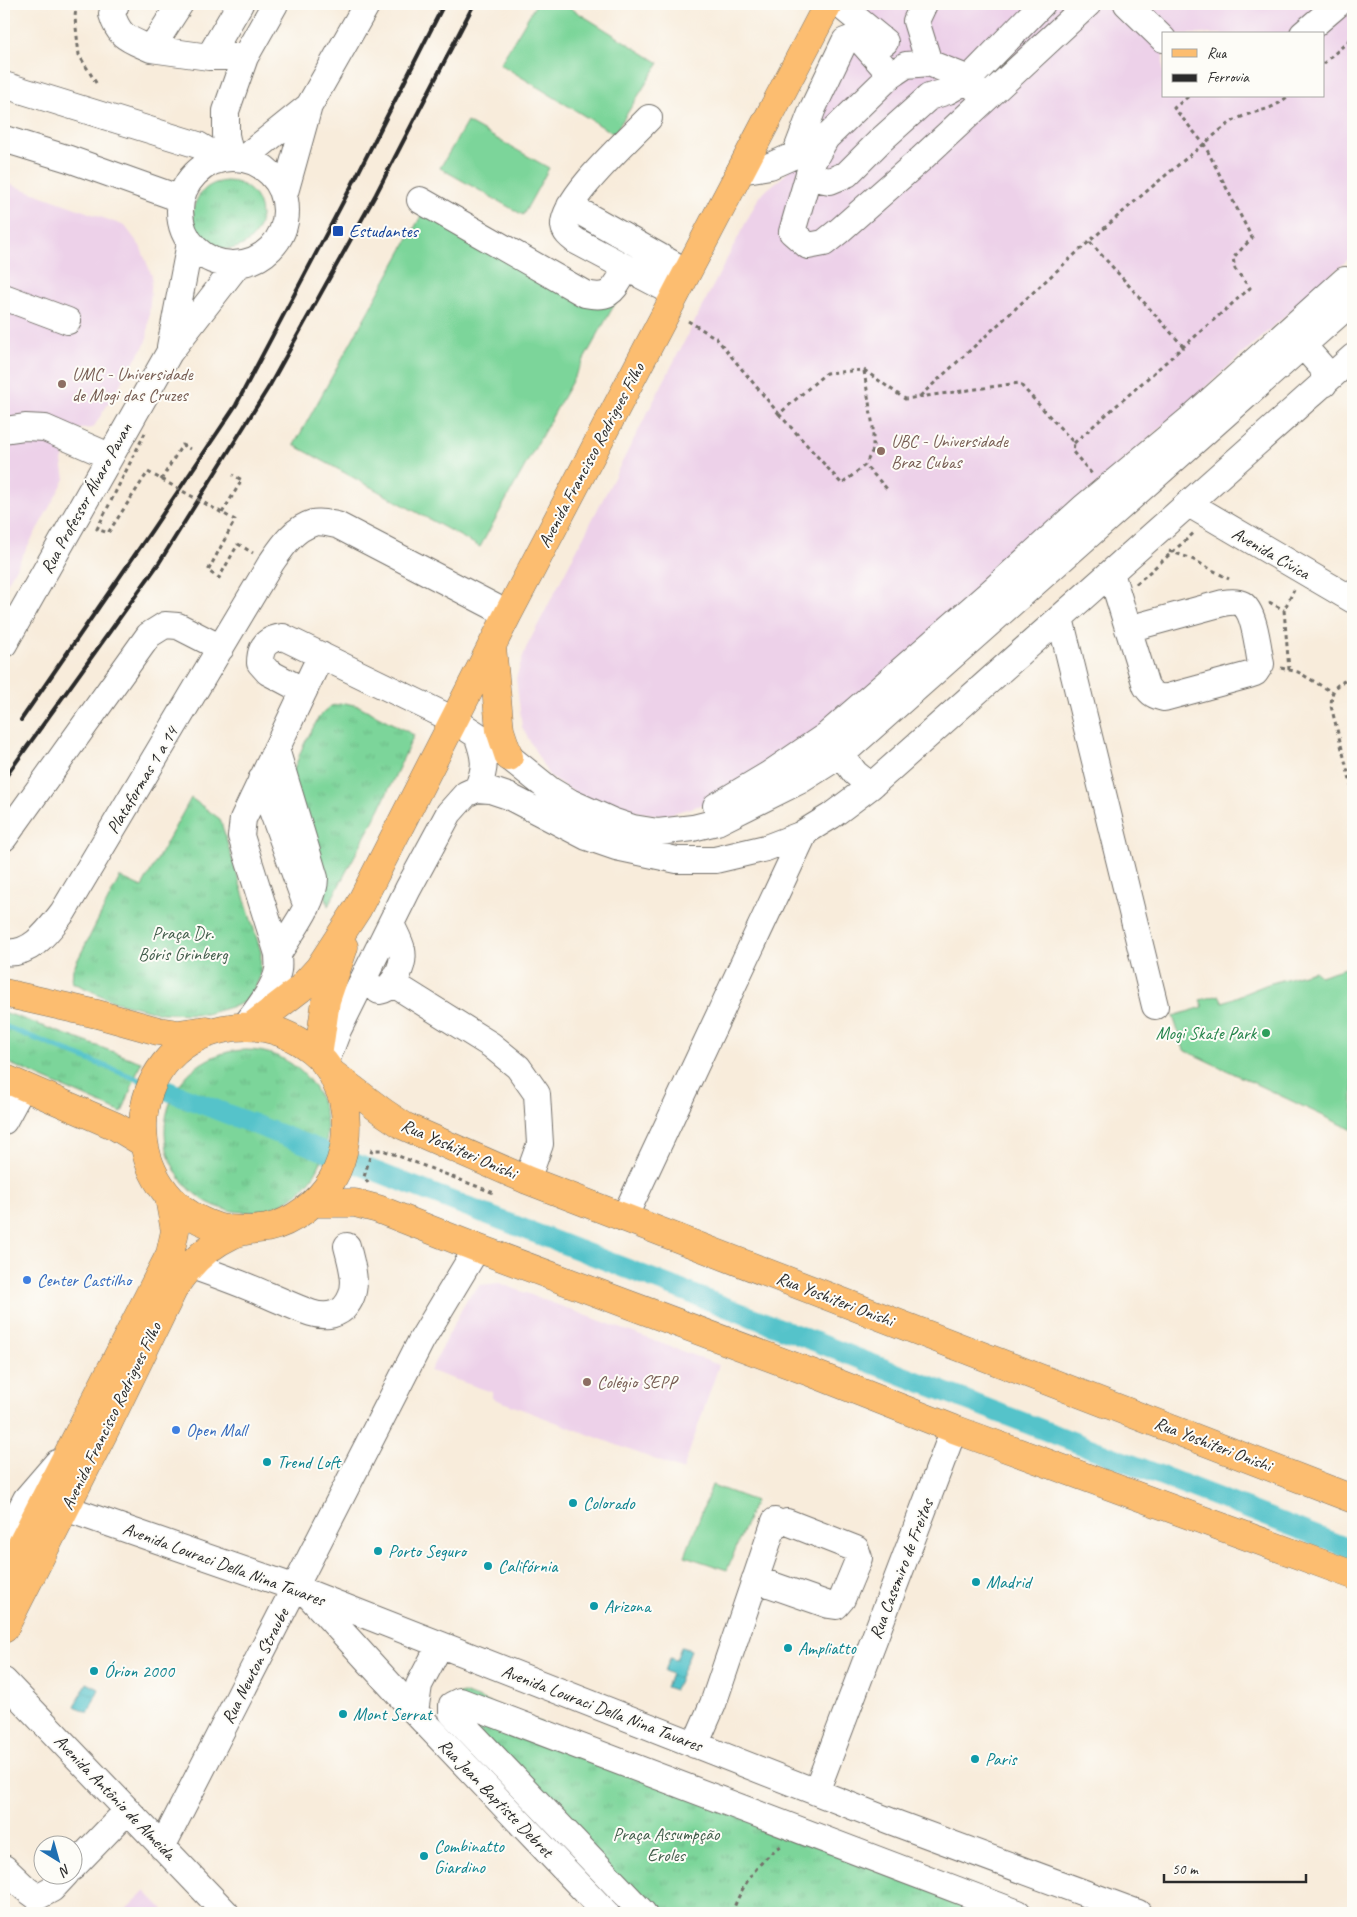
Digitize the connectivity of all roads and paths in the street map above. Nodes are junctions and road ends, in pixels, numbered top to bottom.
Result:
1 (76, 4) edge
2 (116, 4) edge
3 (180, 4) edge
4 (240, 4) edge
5 (275, 4) edge
6 (367, 4) edge
7 (828, 4) edge
8 (842, 4) edge
9 (924, 4) edge
10 (1042, 4) edge
11 (1088, 4) edge
12 (1127, 4) edge
13 (1338, 4) edge
14 (1304, 32) edge
15 (1162, 37) edge
16 (1353, 37) edge
17 (151, 49) junction
18 (209, 57) junction
19 (245, 57) junction
20 (1324, 63) edge
21 (909, 68) junction
22 (969, 79) junction
23 (4, 85) edge
24 (98, 86) dead end
25 (1186, 98) edge
26 (1286, 98) edge
27 (984, 100) junction
28 (309, 106) junction
29 (649, 118) dead end
30 (4, 139) edge
31 (1204, 144) junction
32 (231, 159) junction
33 (740, 171) junction
34 (808, 178) junction
35 (284, 196) junction
36 (181, 199) junction
37 (420, 200) dead end
38 (570, 206) junction
39 (1090, 242) junction
40 (190, 243) junction
41 (238, 264) junction
42 (627, 268) junction
43 (1349, 290) edge
44 (677, 292) junction
45 (4, 298) edge
46 (1318, 318) junction
47 (68, 321) dead end
48 (1296, 338) junction
49 (1184, 346) junction
50 (169, 352) junction
51 (1353, 356) edge
52 (864, 370) junction
53 (1324, 384) junction
54 (920, 397) junction
55 (778, 414) junction
56 (4, 430) edge
57 (145, 433) dead end
58 (1074, 443) junction
59 (190, 449) dead end
60 (1074, 452) dead end
61 (109, 456) junction
62 (865, 465) junction
63 (232, 474) dead end
64 (162, 480) junction
65 (888, 490) dead end
66 (1200, 511) junction
67 (222, 513) junction
68 (1144, 543) junction
69 (238, 544) dead end
70 (1173, 553) junction
71 (1303, 571) junction
72 (1111, 573) junction
73 (1232, 582) dead end
74 (1119, 599) junction
75 (1267, 600) dead end
76 (1353, 600) edge
77 (1284, 610) junction
78 (508, 614) junction
79 (1060, 618) junction
80 (1128, 629) junction
81 (4, 644) edge
82 (492, 647) junction
83 (221, 648) junction
84 (321, 655) junction
85 (1260, 664) junction
86 (1290, 670) junction
87 (1353, 678) edge
88 (304, 692) junction
89 (1332, 692) junction
90 (454, 720) junction
91 (478, 735) junction
92 (276, 749) junction
93 (829, 749) junction
94 (509, 757) junction
95 (261, 780) junction
96 (477, 789) junction
97 (863, 792) junction
98 (1353, 792) edge
99 (805, 832) junction
100 (4, 838) edge
101 (306, 907) junction
102 (358, 908) junction
103 (391, 924) junction
104 (284, 944) junction
105 (4, 952) edge
106 (392, 983) junction
107 (358, 990) junction
108 (4, 993) edge
109 (1155, 1006) dead end
110 (243, 1026) junction
111 (325, 1064) junction
112 (13, 1082) edge
113 (4, 1121) edge
114 (142, 1142) junction
115 (527, 1180) junction
116 (371, 1187) dead end
117 (495, 1193) dead end
118 (169, 1198) junction
119 (313, 1203) junction
120 (624, 1218) junction
121 (247, 1230) junction
122 (347, 1246) dead end
123 (477, 1248) junction
124 (189, 1265) junction
125 (954, 1429) junction
126 (73, 1444) junction
127 (1353, 1499) edge
128 (65, 1508) junction
129 (4, 1541) edge
130 (1353, 1575) edge
131 (4, 1579) edge
132 (755, 1579) junction
133 (301, 1591) junction
134 (4, 1629) edge
135 (440, 1645) junction
136 (4, 1681) edge
137 (415, 1712) junction
138 (695, 1745) junction
139 (816, 1792) junction
140 (127, 1811) junction
141 (813, 1836) junction
142 (162, 1847) junction
143 (82, 1858) edge
144 (4, 1868) edge
145 (57, 1884) edge
146 (226, 1913) edge
147 (606, 1913) edge
148 (643, 1913) edge
149 (732, 1913) edge
150 (1018, 1913) edge
151 (1138, 1913) edge

1 - 24 path
2 - 17 street
3 - 17 street
4 - 18 street
5 - 19 street
6 - 28 street
7 - 33 main road, Avenida Francisco Rodrigues Filho
8 - 21 street
9 - 21 street
10 - 22 street
11 - 27 street
12 - 15 street
13 - 14 street
16 - 20 path
17 - 18 street
18 - 19 street
19 - 32 street
21 - 22 street
21 - 33 street
21 - 34 street
22 - 27 street
22 - 34 street
23 - 32 street
25 - 31 path
26 - 31 path
27 - 34 street
28 - 32 street
28 - 35 street
29 - 38 street
30 - 36 street
31 - 39 path
31 - 49 path
32 - 35 street
32 - 36 street
33 - 44 main road, Avenida Francisco Rodrigues Filho
35 - 41 street
36 - 40 street
37 - 42 street
38 - 42 street
38 - 44 street
39 - 49 path
39 - 54 path
40 - 41 street
40 - 50 street, Rua Professor Álvaro Pavan
41 - 50 street, Rua Professor Álvaro Pavan
42 - 44 street
43 - 46 street
44 - 55 path
44 - 78 main road, Avenida Francisco Rodrigues Filho
45 - 47 street
46 - 48 street
46 - 51 street
48 - 53 street
48 - 93 street
49 - 58 path
50 - 61 street, Rua Professor Álvaro Pavan
51 - 53 street
52 - 54 path
52 - 55 path
52 - 62 path
53 - 66 street
54 - 58 path
55 - 62 path
56 - 61 street
57 - 64 path, bridge
58 - 60 path
59 - 64 path
61 - 81 street, Rua Professor Álvaro Pavan
62 - 65 path
63 - 67 path
64 - 67 path, bridge
66 - 68 street
66 - 70 path
66 - 71 street, Avenida Cívica
67 - 69 path, bridge
68 - 70 path
68 - 72 street
70 - 73 path
70 - 74 path
71 - 76 street, Avenida Cívica
71 - 77 path
72 - 74 street
72 - 79 street
74 - 80 street
75 - 77 path
77 - 86 path
78 - 82 main road, Avenida Francisco Rodrigues Filho
78 - 83 street, Plataformas 1 a 14
79 - 97 street
79 - 109 street
80 - 85 street
80 - 85 street
82 - 90 main road, Avenida Francisco Rodrigues Filho
82 - 94 main road
83 - 100 street
83 - 105 street, Plataformas 1 a 14
84 - 88 street
84 - 88 street
84 - 90 street
85 - 86 path
86 - 89 path
87 - 89 path
88 - 92 street
89 - 98 path
90 - 91 street
90 - 102 main road, Avenida Francisco Rodrigues Filho
91 - 94 street
91 - 96 street
92 - 95 street
92 - 101 street
93 - 94 street
93 - 97 street
95 - 101 street
95 - 104 street
96 - 99 street
96 - 103 street
97 - 99 street
99 - 120 street
101 - 104 street
102 - 110 main road, Avenida Francisco Rodrigues Filho
102 - 111 main road, Avenida Francisco Rodrigues Filho
103 - 106 street
103 - 107 street
104 - 110 street
106 - 107 street
106 - 115 street
107 - 111 street
108 - 110 main road
110 - 111 main road, Avenida Francisco Rodrigues Filho
110 - 114 main road, Avenida Francisco Rodrigues Filho
111 - 115 main road, Rua Yoshiteri Onishi
111 - 119 main road, Avenida Francisco Rodrigues Filho
112 - 113 street
112 - 114 main road
114 - 118 main road, Avenida Francisco Rodrigues Filho
115 - 120 main road, Rua Yoshiteri Onishi
116 - 117 path
118 - 121 main road, Avenida Francisco Rodrigues Filho
118 - 126 main road, Avenida Francisco Rodrigues Filho
119 - 121 main road, Avenida Francisco Rodrigues Filho
119 - 123 main road
120 - 127 main road, Rua Yoshiteri Onishi
121 - 124 main road, Avenida Francisco Rodrigues Filho
122 - 124 street
123 - 125 main road
123 - 133 street, Rua Newton Straube
124 - 128 main road, Avenida Francisco Rodrigues Filho
125 - 130 main road
125 - 139 street, Rua Casemiro de Freitas
126 - 129 street
126 - 131 main road, Avenida Francisco Rodrigues Filho
128 - 133 street, Avenida Louraci Della Nina Tavares
128 - 134 main road, Avenida Francisco Rodrigues Filho
132 - 132 street
132 - 138 street
133 - 135 street, Avenida Louraci Della Nina Tavares
133 - 137 street, Rua Jean Baptiste Debret
133 - 142 street, Rua Newton Straube
135 - 137 street
135 - 138 street, Avenida Louraci Della Nina Tavares
136 - 140 street, Avenida Antônio de Almeida
137 - 147 street, Rua Jean Baptiste Debret
138 - 139 street, Avenida Louraci Della Nina Tavares
139 - 151 street, Avenida Louraci Della Nina Tavares
140 - 142 street, Avenida Antônio de Almeida
140 - 143 street
141 - 148 street
141 - 149 path
141 - 150 street
142 - 146 street, Avenida Antônio de Almeida
144 - 145 street

